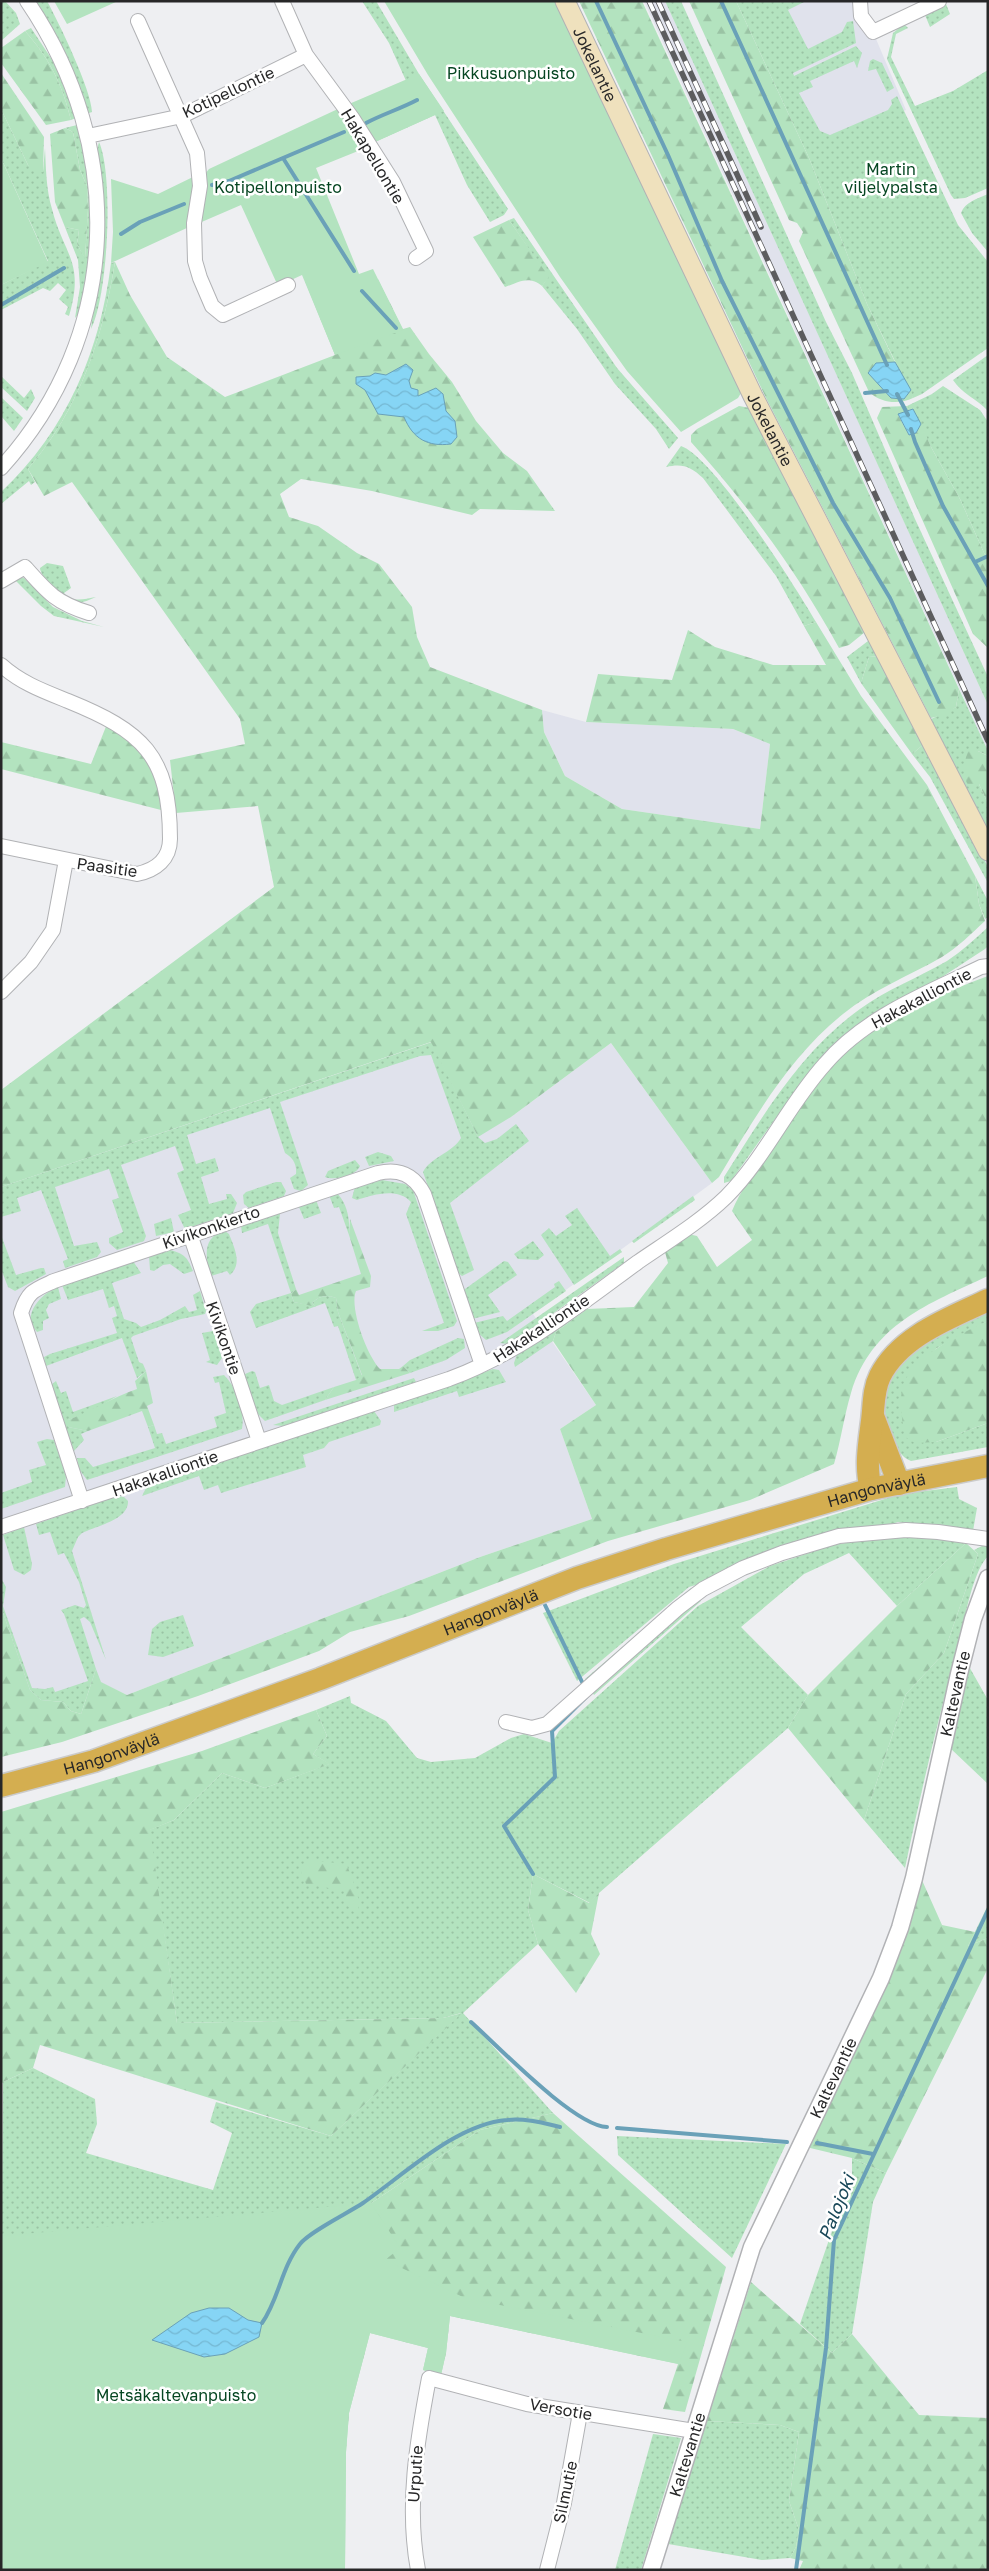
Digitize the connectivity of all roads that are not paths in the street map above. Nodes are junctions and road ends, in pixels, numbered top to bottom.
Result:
1 (27, 1) edge
2 (282, 1) edge
3 (565, 1) edge
4 (860, 1) edge
5 (939, 1) edge
6 (138, 21) dead end
7 (306, 55) junction
8 (182, 116) junction
9 (88, 136) junction
10 (416, 258) dead end
11 (288, 285) dead end
12 (1, 468) edge
13 (1, 581) edge
14 (89, 613) dead end
15 (1, 664) edge
16 (1, 846) edge
17 (988, 851) edge
18 (66, 860) junction
19 (986, 964) edge
20 (1, 992) edge
21 (190, 1234) junction
22 (988, 1300) edge
23 (482, 1366) junction
24 (873, 1416) junction
25 (259, 1441) junction
26 (988, 1466) edge
27 (900, 1484) junction
28 (871, 1489) junction
29 (82, 1501) junction
30 (1, 1527) edge
31 (988, 1539) edge
32 (988, 1578) edge
33 (506, 1722) dead end
34 (1, 1786) edge
35 (429, 2378) joint
36 (580, 2413) junction
37 (694, 2431) junction
38 (418, 2570) edge
39 (548, 2570) edge
40 (650, 2570) edge

1 - 9 street
2 - 7 street
3 - 17 main road, Jokelantie
4 - 5 street
6 - 8 street
7 - 8 street, Kotipellontie
7 - 10 street, Hakapellontie
8 - 9 street, Kotipellontie
8 - 11 street
9 - 12 street
13 - 14 street
15 - 18 street, Paasitie
16 - 18 street, Paasitie
18 - 20 street
19 - 23 street, Hakakalliontie
21 - 23 street, Kivikonkierto
21 - 25 street, Kivikontie
21 - 29 street, Kivikonkierto
22 - 24 highway
23 - 25 street, Hakakalliontie
24 - 27 highway
24 - 28 highway
25 - 29 street, Hakakalliontie
26 - 27 highway, Hangonväylä
27 - 28 highway, Hangonväylä
28 - 34 highway, Hangonväylä
29 - 30 street, Hakakalliontie
31 - 33 street
32 - 37 street, Kaltevantie
35 - 36 street, Versotie
35 - 38 street, Urputie
36 - 37 street, Versotie
36 - 39 street, Silmutie
37 - 40 street, Kaltevantie

